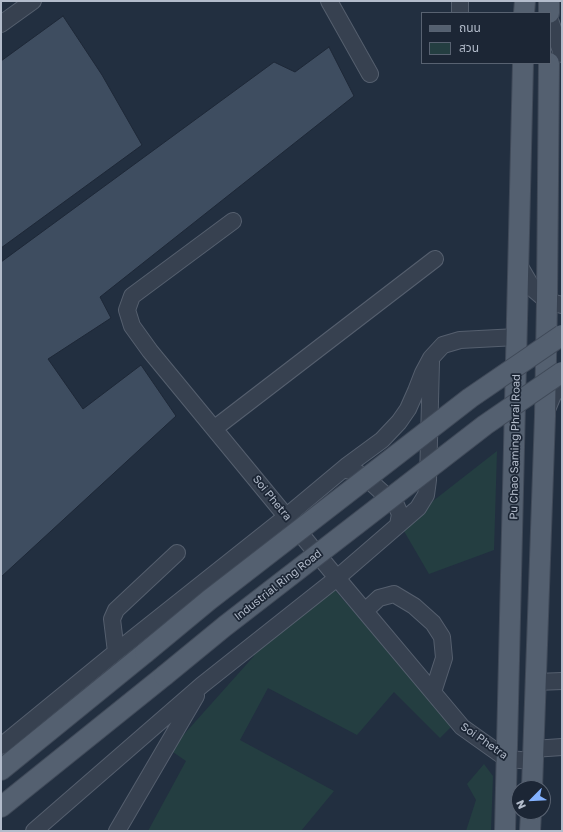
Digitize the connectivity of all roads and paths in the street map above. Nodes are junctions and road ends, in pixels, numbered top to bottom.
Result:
1 (33, 1) edge
2 (329, 1) edge
3 (460, 1) edge
4 (525, 1) edge
5 (549, 1) edge
6 (460, 12) edge
7 (524, 12) edge
8 (549, 12) edge
9 (551, 23) edge
10 (1, 24) edge
11 (562, 54) edge
12 (523, 64) edge
13 (549, 64) edge
14 (370, 74) dead end
15 (233, 221) dead end
16 (435, 259) dead end
17 (519, 264) junction
18 (555, 303) edge
19 (562, 335) edge
20 (517, 337) junction
21 (431, 358) junction
22 (562, 372) edge
23 (562, 384) edge
24 (545, 416) junction
25 (215, 428) junction
26 (343, 469) junction
27 (287, 516) junction
28 (398, 525) junction
29 (177, 553) dead end
30 (338, 578) junction
31 (365, 611) junction
32 (116, 652) junction
33 (562, 681) edge
34 (536, 682) junction
35 (202, 685) junction
36 (433, 692) junction
37 (1, 746) edge
38 (562, 747) edge
39 (533, 755) junction
40 (507, 759) junction
41 (1, 770) edge
42 (532, 780) edge
43 (1, 807) edge
44 (531, 820) edge
45 (34, 831) edge
46 (117, 831) edge
47 (505, 831) edge
48 (530, 831) edge

1 - 10 street
2 - 14 street
3 - 6 street
4 - 7 main road
5 - 8 main road
9 - 11 street
12 - 17 main road, Pu Chao Saming Phrai Road
13 - 18 main road
15 - 25 street, Soi Phetra
16 - 25 street
17 - 18 street
17 - 20 main road, Pu Chao Saming Phrai Road
18 - 24 main road
19 - 41 main road, bridge
20 - 21 street
20 - 40 main road, Pu Chao Saming Phrai Road
21 - 26 street
21 - 28 street
22 - 43 main road, Industrial Ring Road, bridge
23 - 24 street
24 - 34 main road
25 - 27 street, Soi Phetra
26 - 27 street
26 - 28 street
27 - 30 street, Soi Phetra
27 - 32 street
28 - 30 street
29 - 32 street
30 - 31 street, Soi Phetra
30 - 35 street
31 - 36 street, Soi Phetra
31 - 36 street
32 - 37 street
33 - 34 street
34 - 39 main road
35 - 45 street
35 - 46 street
36 - 40 street, Soi Phetra
38 - 39 street, Soi Phetra
39 - 40 street, Soi Phetra
39 - 42 main road
40 - 47 main road, Pu Chao Saming Phrai Road
44 - 48 main road

